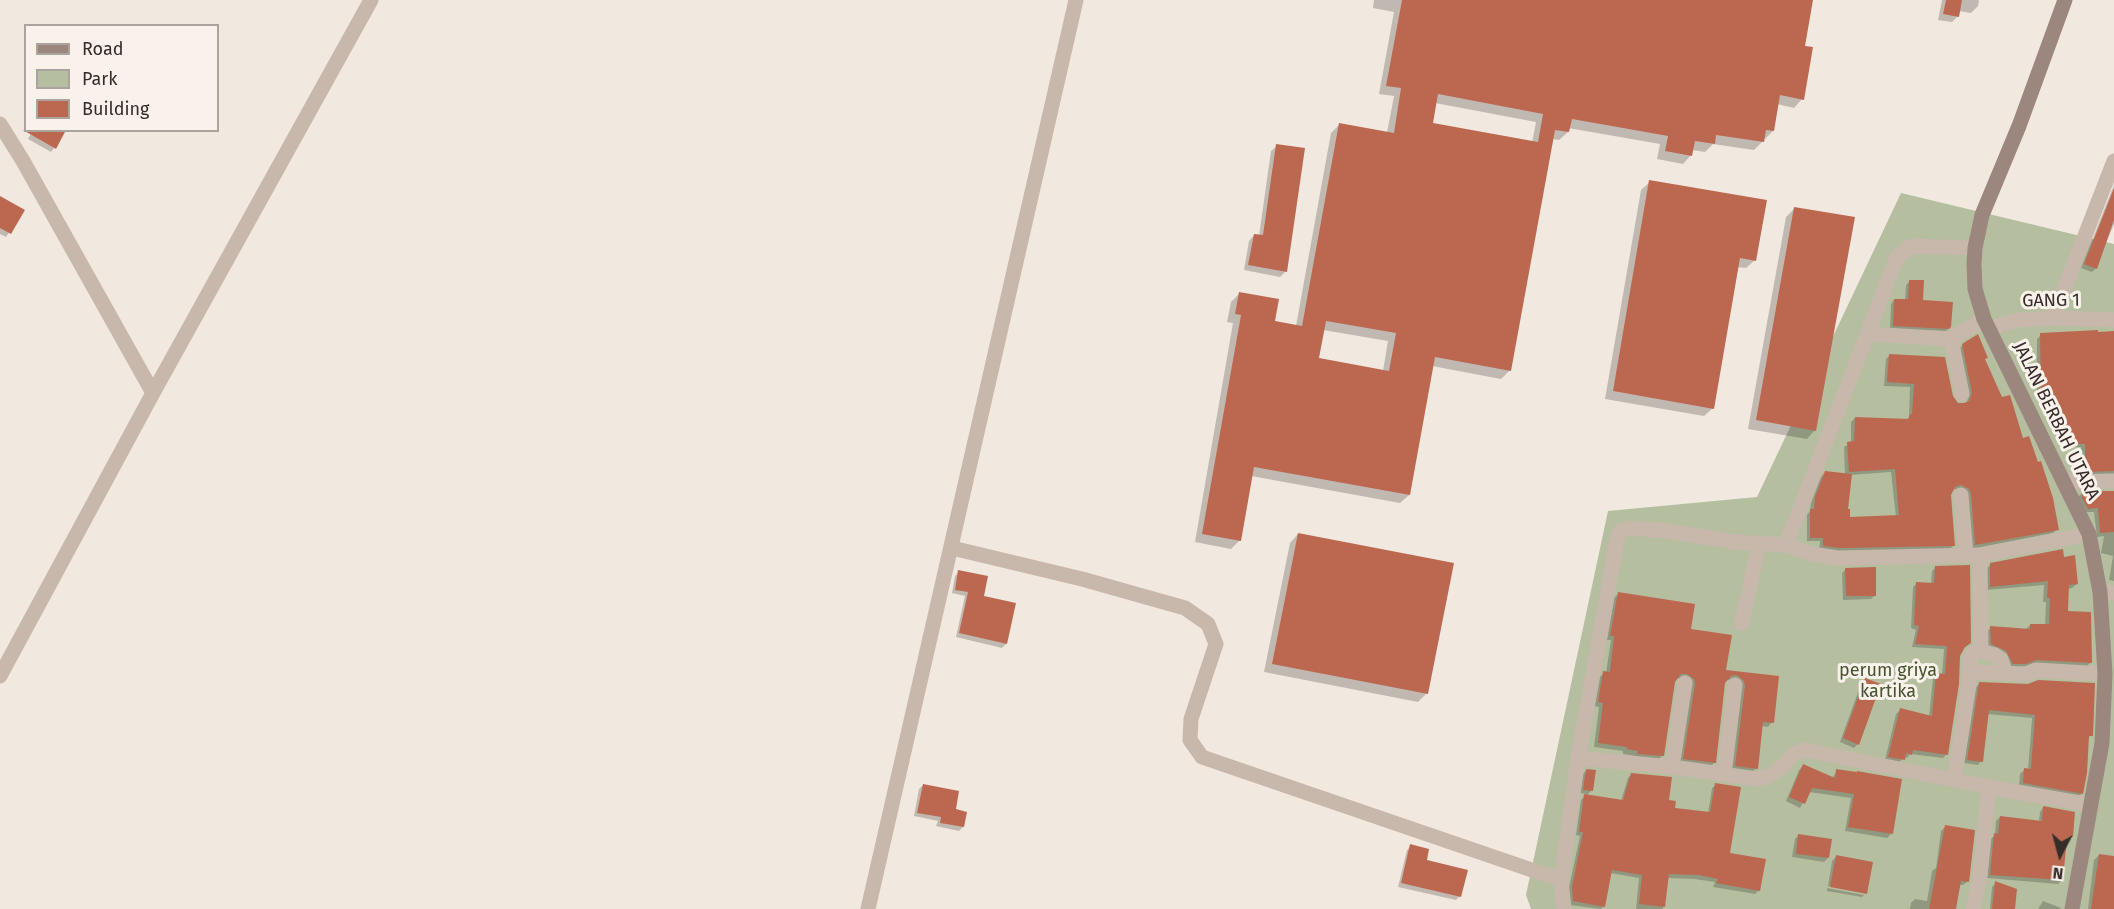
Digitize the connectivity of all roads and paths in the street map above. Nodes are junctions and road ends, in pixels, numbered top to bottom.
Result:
1 (371, 0) edge
2 (1076, 0) edge
3 (2064, 0) edge
4 (0, 124) edge
5 (2114, 162) edge
6 (1975, 248) junction
7 (2053, 318) junction
8 (2114, 321) edge
9 (1987, 324) junction
10 (1869, 333) junction
11 (1951, 339) junction
12 (153, 393) junction
13 (1962, 394) dead end
14 (2114, 481) edge
15 (2064, 482) junction
16 (1961, 495) dead end
17 (2089, 534) junction
18 (1759, 543) junction
19 (1786, 545) junction
20 (952, 548) junction
21 (1973, 555) junction
22 (2107, 592) edge
23 (1742, 623) dead end
24 (1981, 651) junction
25 (1970, 672) junction
26 (2006, 674) junction
27 (2105, 674) junction
28 (0, 676) edge
29 (1685, 683) dead end
30 (1735, 685) dead end
31 (2108, 743) edge
32 (1578, 758) junction
33 (1672, 767) junction
34 (1724, 774) junction
35 (1954, 780) junction
36 (1989, 788) junction
37 (2091, 805) junction
38 (1561, 880) junction
39 (868, 909) edge
40 (1564, 909) edge
41 (1973, 909) edge
42 (2072, 909) edge

1 - 12 street
2 - 20 street
3 - 6 main road, JALAN BERBAH UTARA
4 - 12 street
5 - 7 street
6 - 9 main road, JALAN BERBAH UTARA
6 - 10 street
7 - 8 street, GANG 1
7 - 9 street, GANG 1
9 - 11 street, GANG 1
9 - 15 main road, JALAN BERBAH UTARA
10 - 11 street
10 - 19 street
11 - 13 street
12 - 28 street
14 - 15 street
15 - 17 main road, JALAN BERBAH UTARA
16 - 21 street
17 - 21 street
17 - 22 main road, JALAN BERBAH UTARA
18 - 19 street
18 - 23 street
18 - 32 street
19 - 21 street
20 - 38 street
20 - 39 street
21 - 24 street
22 - 27 main road, JALAN BERBAH UTARA
24 - 25 street
24 - 26 street
25 - 26 street
25 - 35 street
26 - 27 street
27 - 31 main road, JALAN BERBAH UTARA
29 - 33 street
30 - 34 street
31 - 37 main road, JALAN BERBAH UTARA
32 - 33 street
32 - 38 street
33 - 34 street
34 - 35 street
35 - 36 street
36 - 37 street
36 - 41 street
37 - 42 main road, JALAN BERBAH UTARA
38 - 40 street

